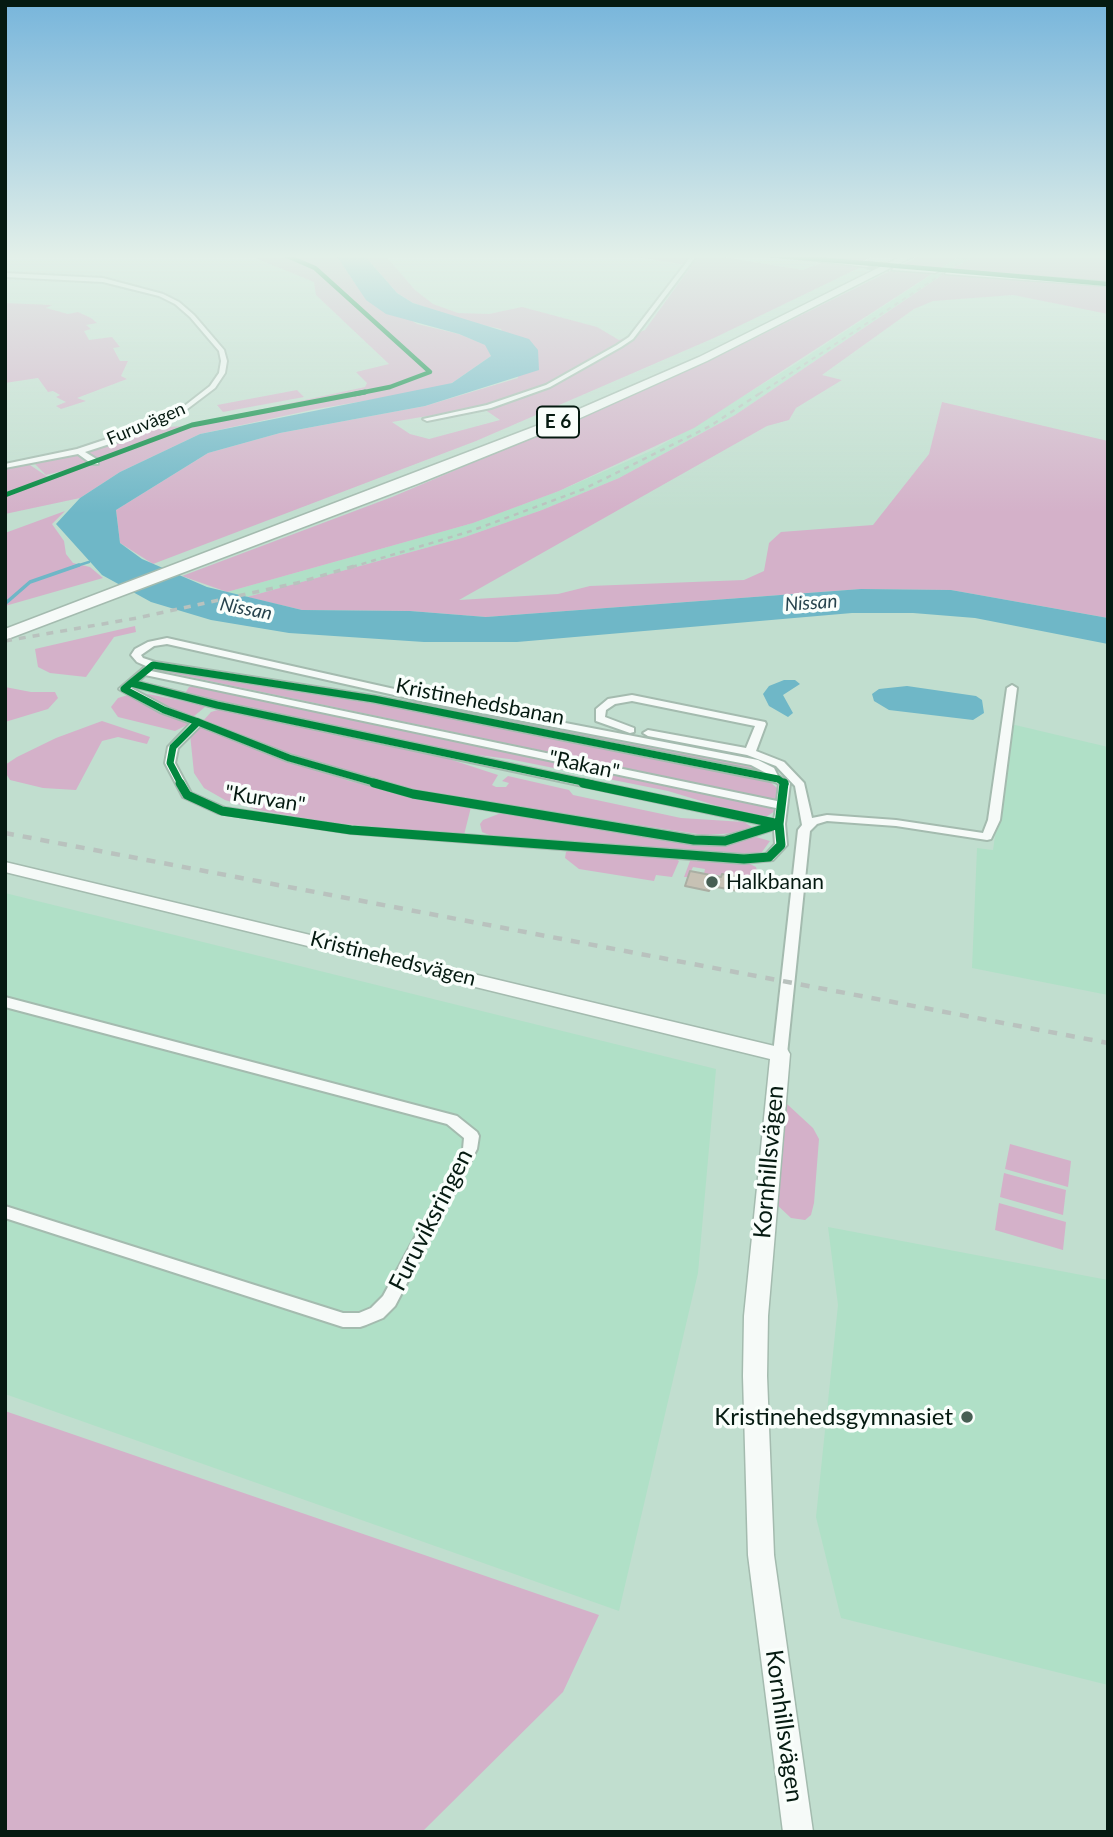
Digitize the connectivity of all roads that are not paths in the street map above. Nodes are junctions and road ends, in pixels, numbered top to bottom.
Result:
1 (213, 341) edge
2 (627, 341) edge
3 (721, 341) edge
4 (735, 341) edge
5 (427, 419) dead end
6 (79, 450) junction
7 (95, 462) dead end
8 (5, 466) edge
9 (187, 562) junction
10 (105, 592) junction
11 (5, 621) edge
12 (5, 635) edge
13 (148, 668) junction
14 (131, 683) junction
15 (1012, 688) dead end
16 (198, 722) junction
17 (750, 752) junction
18 (777, 780) junction
19 (797, 781) junction
20 (783, 806) junction
21 (779, 824) junction
22 (808, 825) junction
23 (5, 867) edge
24 (5, 1002) edge
25 (780, 1054) junction
26 (5, 1212) edge
27 (798, 1832) edge

1 - 6 street, Furuvägen
2 - 5 street
3 - 9 highway, E 6
4 - 9 highway, E 6
6 - 7 street
6 - 8 street, Furuvägen
9 - 10 highway, E 6
10 - 11 highway, E 6
10 - 12 highway, E 6
13 - 14 street
13 - 18 street, Kristinehedsbanan
13 - 18 street
13 - 20 street
14 - 16 street
14 - 21 street, "Rakan"
15 - 22 street
16 - 21 street
16 - 21 street, "Kurvan"
17 - 17 street
17 - 19 street
18 - 19 street
18 - 20 street
19 - 22 street
20 - 21 street
22 - 25 street, Kornhillsvägen
23 - 25 street, Kristinehedsvägen
24 - 26 street, Furuviksringen
25 - 27 street, Kornhillsvägen

